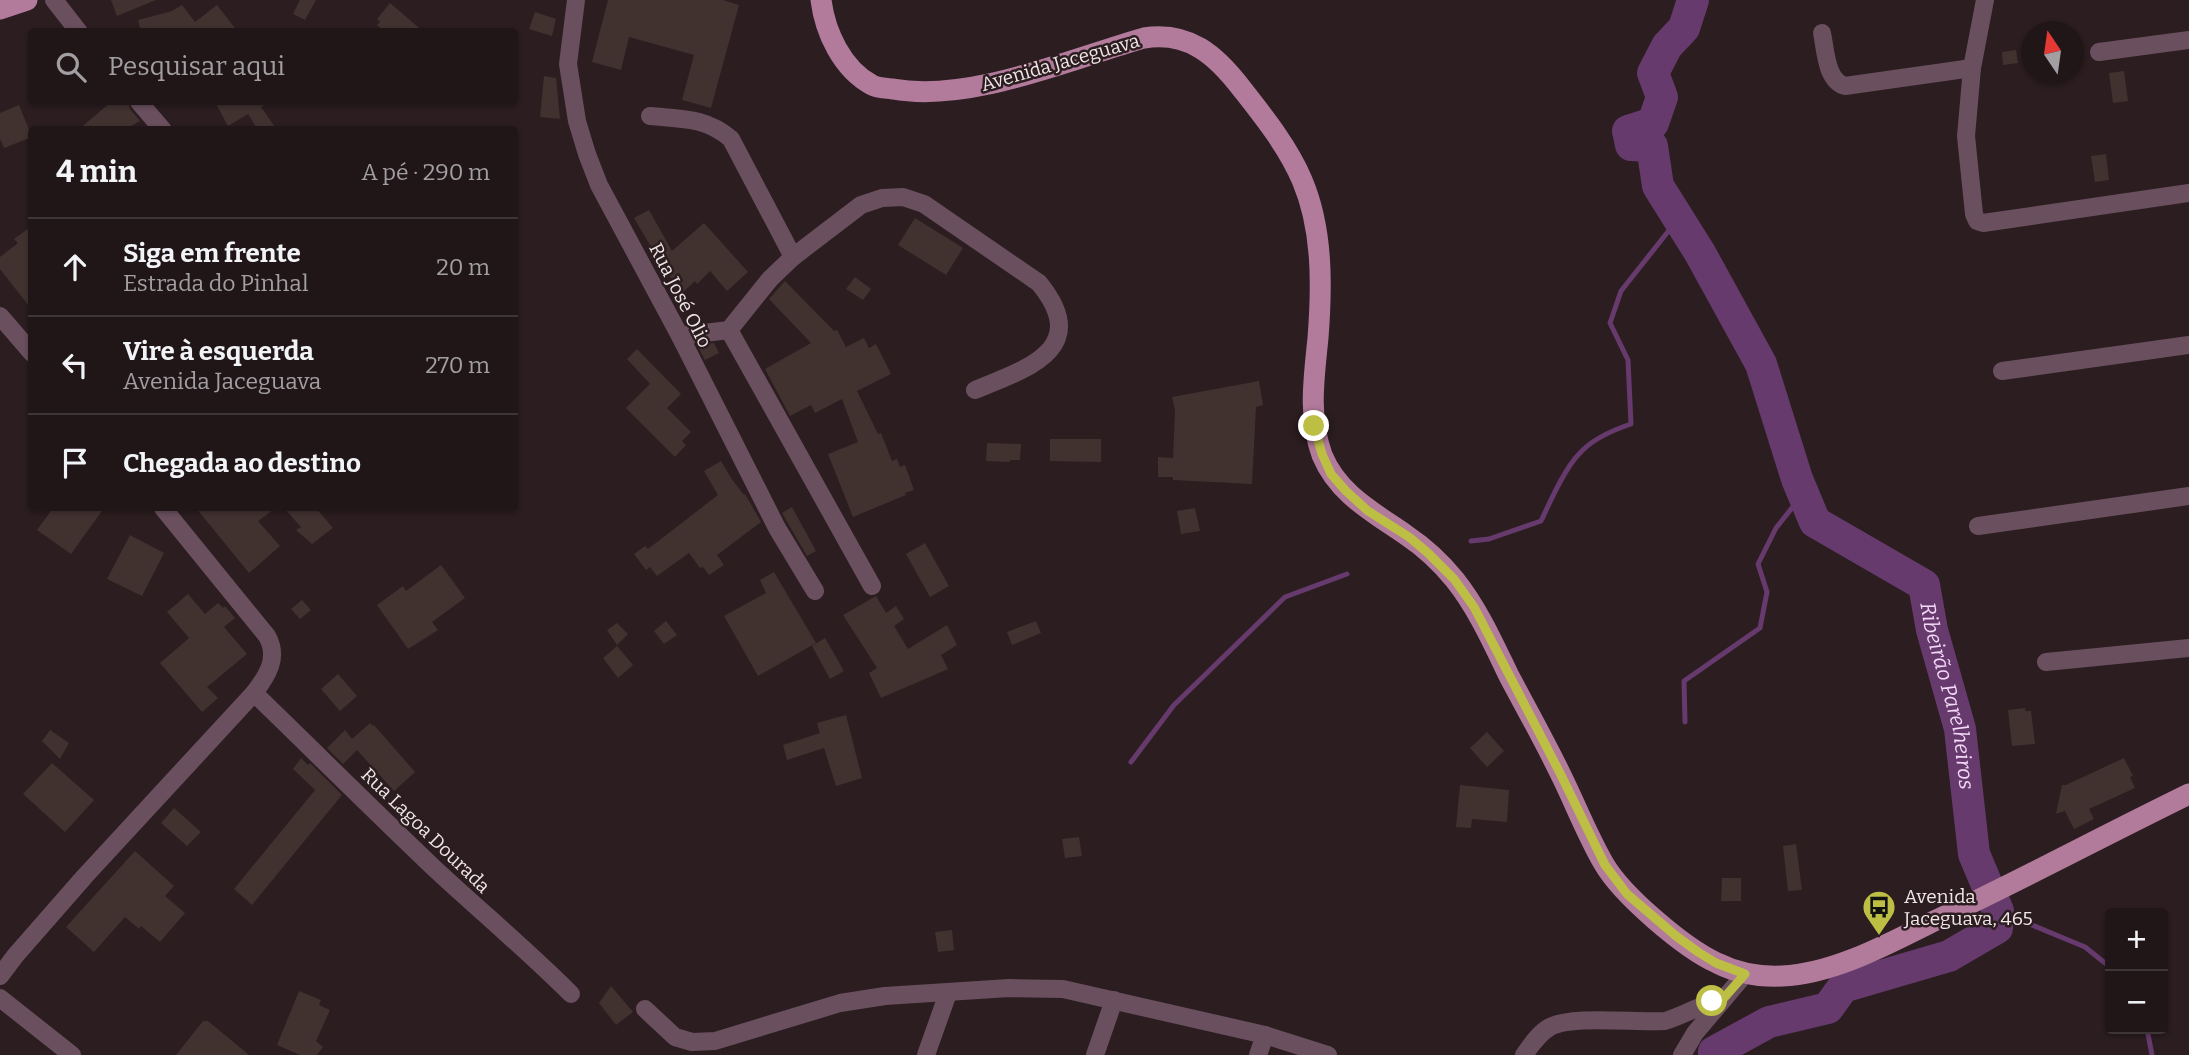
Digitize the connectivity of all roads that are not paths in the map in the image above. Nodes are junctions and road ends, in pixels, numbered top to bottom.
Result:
1 (27, 0) edge
2 (54, 0) edge
3 (576, 0) edge
4 (821, 0) edge
5 (1985, 0) edge
6 (0, 9) edge
7 (76, 28) edge
8 (1822, 33) dead end
9 (2189, 40) edge
10 (2099, 52) dead end
11 (1972, 68) junction
12 (142, 105) edge
13 (650, 116) dead end
14 (160, 126) edge
15 (2189, 193) edge
16 (793, 257) junction
17 (0, 316) edge
18 (729, 330) junction
19 (680, 336) junction
20 (2189, 345) edge
21 (28, 348) edge
22 (2002, 371) dead end
23 (975, 390) dead end
24 (2189, 496) edge
25 (165, 511) edge
26 (1978, 526) dead end
27 (873, 586) dead end
28 (815, 591) dead end
29 (2189, 648) edge
30 (2046, 662) dead end
31 (254, 693) junction
32 (2189, 794) edge
33 (1745, 974) junction
34 (0, 976) edge
35 (948, 993) junction
36 (571, 994) dead end
37 (0, 998) edge
38 (1723, 999) junction
39 (1114, 1000) junction
40 (645, 1009) dead end
41 (1265, 1035) junction
42 (72, 1055) edge
43 (926, 1055) edge
44 (1095, 1055) edge
45 (1258, 1055) edge
46 (1328, 1055) edge
47 (1524, 1055) edge
48 (1682, 1055) edge

1 - 6 main road
2 - 7 street
3 - 19 street, Rua José Olio
4 - 33 main road, Avenida Jaceguava
5 - 11 street
8 - 11 street
9 - 10 street
11 - 15 street
12 - 14 street
13 - 16 street
16 - 18 street
16 - 23 street
17 - 21 street
18 - 19 street
18 - 27 street
19 - 28 street, Rua José Olio
20 - 22 street
24 - 26 street
25 - 31 street
29 - 30 street
31 - 34 street
31 - 36 street, Rua Lagoa Dourada
32 - 33 main road, Avenida Jaceguava
33 - 38 street
35 - 39 street
35 - 40 street
35 - 43 street
37 - 42 street
38 - 47 street
38 - 48 street
39 - 41 street
39 - 44 street
41 - 45 street
41 - 46 street

